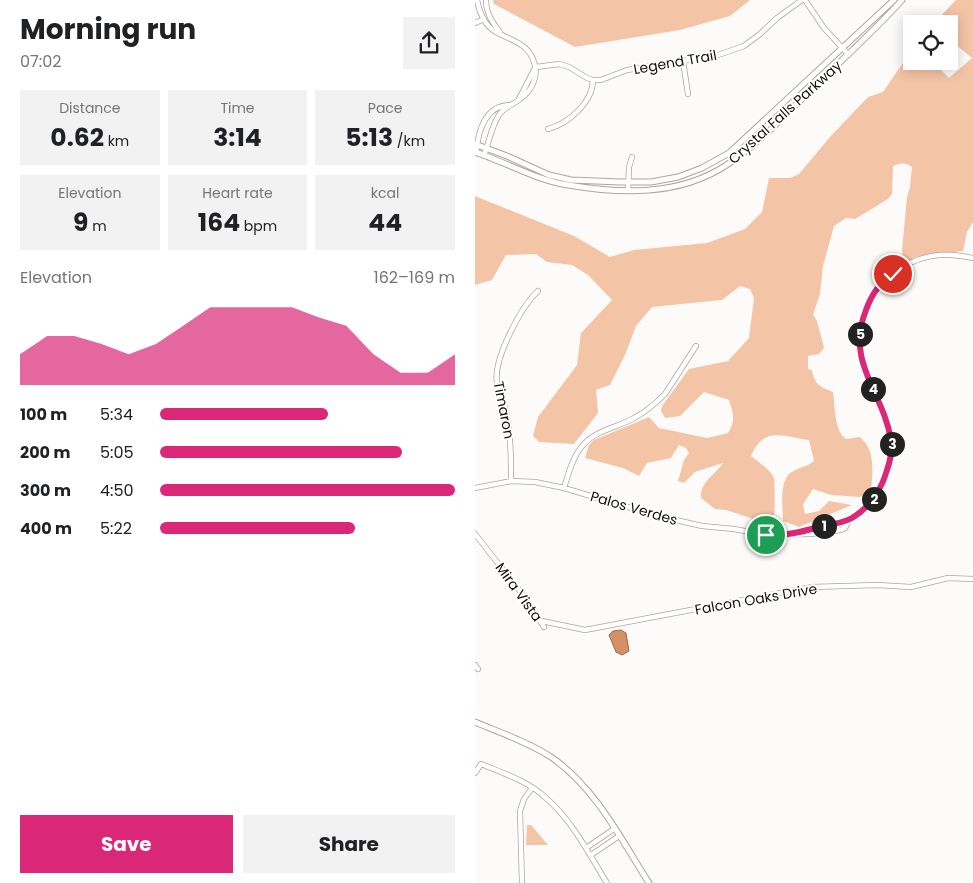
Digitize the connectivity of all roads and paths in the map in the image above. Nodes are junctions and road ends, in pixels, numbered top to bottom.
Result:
1 (477, 0) edge
2 (486, 0) edge
3 (803, 0) edge
4 (894, 0) edge
5 (902, 0) edge
6 (484, 19) junction
7 (475, 23) edge
8 (501, 34) junction
9 (842, 48) junction
10 (849, 54) junction
11 (683, 61) junction
12 (536, 67) junction
13 (593, 80) junction
14 (689, 94) dead end
15 (510, 105) junction
16 (548, 129) dead end
17 (476, 145) edge
18 (486, 149) junction
19 (475, 152) edge
20 (484, 156) junction
21 (631, 157) dead end
22 (628, 182) junction
23 (628, 192) junction
24 (973, 258) edge
25 (539, 291) dead end
26 (696, 346) dead end
27 (511, 481) junction
28 (475, 488) edge
29 (564, 488) junction
30 (851, 519) junction
31 (475, 534) edge
32 (795, 534) junction
33 (973, 579) edge
34 (541, 621) junction
35 (544, 627) dead end
36 (475, 722) edge
37 (475, 772) edge
38 (532, 788) junction
39 (614, 829) junction
40 (619, 836) junction
41 (586, 848) junction
42 (591, 855) junction
43 (522, 883) edge
44 (607, 883) edge
45 (649, 883) edge

1 - 6 street
2 - 8 street
3 - 9 street
3 - 11 street, Legend Trail
4 - 9 street, Crystal Falls Parkway
5 - 10 street, Crystal Falls Parkway
6 - 7 street
6 - 8 street
8 - 12 street
9 - 10 street
9 - 22 street, Crystal Falls Parkway
10 - 23 street, Crystal Falls Parkway
11 - 13 street, Legend Trail
11 - 14 street
12 - 13 street
12 - 15 street
13 - 16 street
15 - 17 street
15 - 18 street
17 - 18 street, Crystal Falls Parkway
17 - 19 street
18 - 20 street
18 - 22 street, Crystal Falls Parkway
19 - 20 street, Crystal Falls Parkway
20 - 23 street, Crystal Falls Parkway
21 - 22 street
22 - 23 street
24 - 30 street, Palos Verdes
25 - 27 street, Timaron
26 - 29 street
27 - 28 street, Palos Verdes
27 - 29 street, Palos Verdes
29 - 32 street, Palos Verdes
30 - 32 street, Palos Verdes
30 - 32 street, Palos Verdes
31 - 34 street, Mira Vista
33 - 34 street, Falcon Oaks Drive
34 - 35 street, Mira Vista
36 - 39 street
37 - 38 street
38 - 41 street
38 - 43 street
39 - 40 street
39 - 41 street
40 - 42 street
40 - 45 street
41 - 42 street
42 - 44 street

